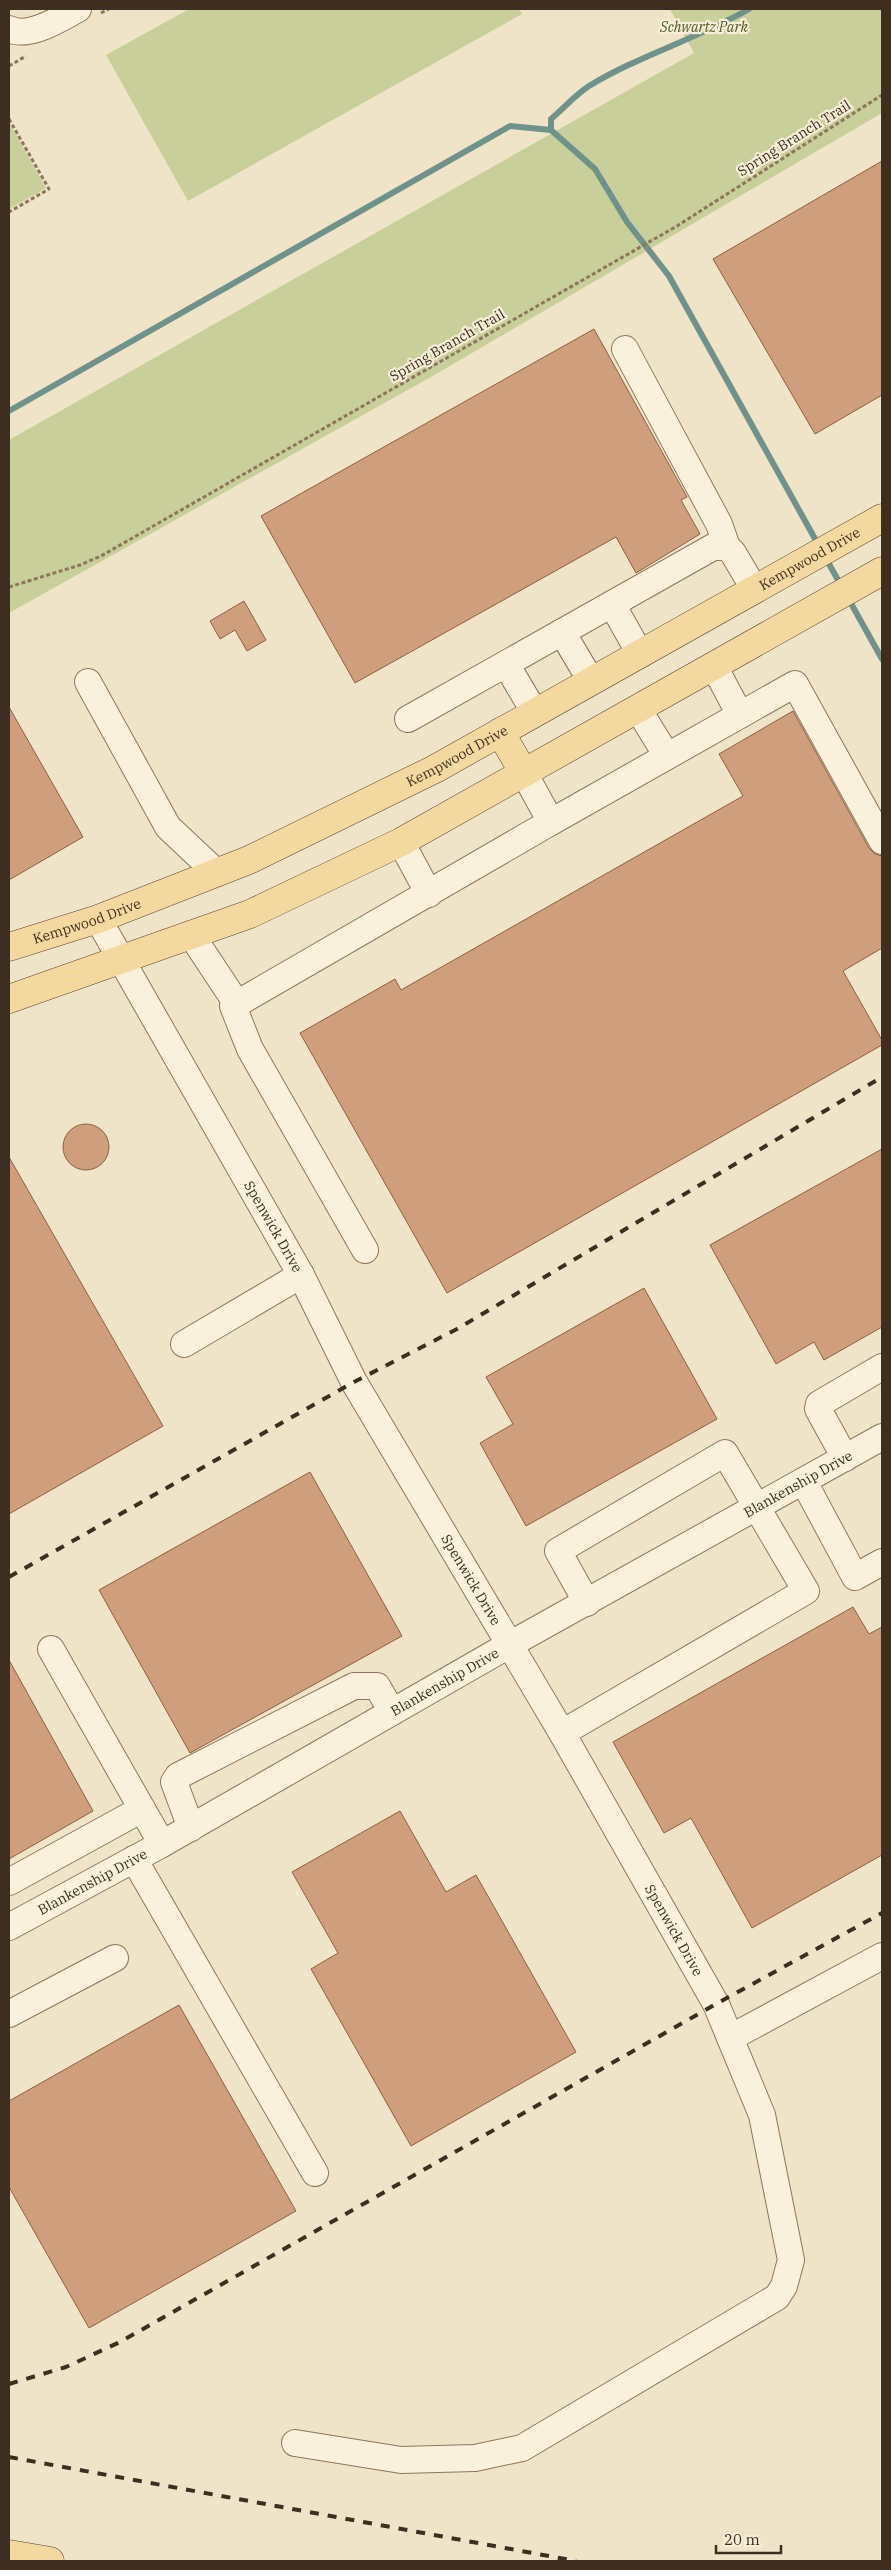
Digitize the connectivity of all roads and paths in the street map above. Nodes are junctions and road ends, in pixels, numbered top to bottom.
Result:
1 (78, 9) edge
2 (9, 29) edge
3 (882, 95) edge
4 (9, 119) edge
5 (9, 212) edge
6 (625, 349) dead end
7 (882, 518) edge
8 (726, 547) junction
9 (882, 571) edge
10 (9, 587) edge
11 (755, 590) junction
12 (612, 604) junction
13 (562, 632) junction
14 (640, 654) junction
15 (506, 664) junction
16 (714, 666) junction
17 (88, 682) dead end
18 (591, 682) junction
19 (638, 709) junction
20 (535, 713) junction
21 (740, 715) junction
22 (408, 719) dead end
23 (500, 732) junction
24 (667, 756) junction
25 (524, 773) junction
26 (552, 822) junction
27 (882, 841) edge
28 (401, 842) junction
29 (217, 872) junction
30 (430, 894) junction
31 (98, 919) junction
32 (192, 936) junction
33 (9, 947) edge
34 (122, 961) junction
35 (9, 999) edge
36 (237, 1004) junction
37 (365, 1250) dead end
38 (301, 1275) junction
39 (184, 1344) dead end
40 (882, 1368) edge
41 (882, 1437) edge
42 (845, 1458) junction
43 (804, 1482) junction
44 (758, 1507) junction
45 (882, 1562) edge
46 (586, 1603) junction
47 (509, 1645) junction
48 (51, 1648) dead end
49 (392, 1712) junction
50 (562, 1733) junction
51 (142, 1809) junction
52 (191, 1828) junction
53 (162, 1844) junction
54 (134, 1859) junction
55 (9, 1882) edge
56 (9, 1927) edge
57 (882, 1956) edge
58 (115, 1958) dead end
59 (9, 2014) edge
60 (730, 2038) junction
61 (315, 2173) dead end
62 (295, 2443) dead end
63 (9, 2554) edge
64 (50, 2561) edge

1 - 2 street
3 - 10 path, Spring Branch Trail
4 - 5 path
6 - 8 street
7 - 11 main road, Kempwood Drive
8 - 11 street
8 - 12 street
9 - 16 main road
11 - 14 main road, Kempwood Drive
12 - 13 street
12 - 14 street
13 - 15 street
13 - 18 street
14 - 18 main road, Kempwood Drive
15 - 20 street
15 - 22 street
16 - 19 main road
16 - 21 street
17 - 29 street
18 - 20 main road, Kempwood Drive
19 - 24 street
19 - 25 main road
20 - 23 main road, Kempwood Drive
21 - 24 street
21 - 27 street
23 - 25 main road
23 - 29 main road, Kempwood Drive
24 - 26 street
25 - 26 street
25 - 28 main road
26 - 30 street
28 - 30 street
28 - 32 main road
29 - 31 main road, Kempwood Drive
30 - 36 street
31 - 33 main road, Kempwood Drive
31 - 34 street, Spenwick Drive
32 - 34 main road
32 - 36 street
34 - 35 main road
34 - 38 street, Spenwick Drive
36 - 37 street
38 - 39 street
38 - 47 street, Spenwick Drive
40 - 42 street
41 - 42 street, Blankenship Drive
42 - 43 street, Blankenship Drive
43 - 44 street, Blankenship Drive
43 - 45 street
44 - 46 street, Blankenship Drive
44 - 46 street
44 - 50 street
46 - 47 street, Blankenship Drive
47 - 49 street, Blankenship Drive
47 - 50 street, Spenwick Drive
48 - 51 street
49 - 52 street, Blankenship Drive
49 - 52 street
50 - 60 street, Spenwick Drive
51 - 53 street
51 - 55 street
52 - 53 street, Blankenship Drive
53 - 54 street, Blankenship Drive
54 - 56 street, Blankenship Drive
54 - 61 street
57 - 60 street
58 - 59 street
60 - 62 street, Spenwick Drive
63 - 64 main road

